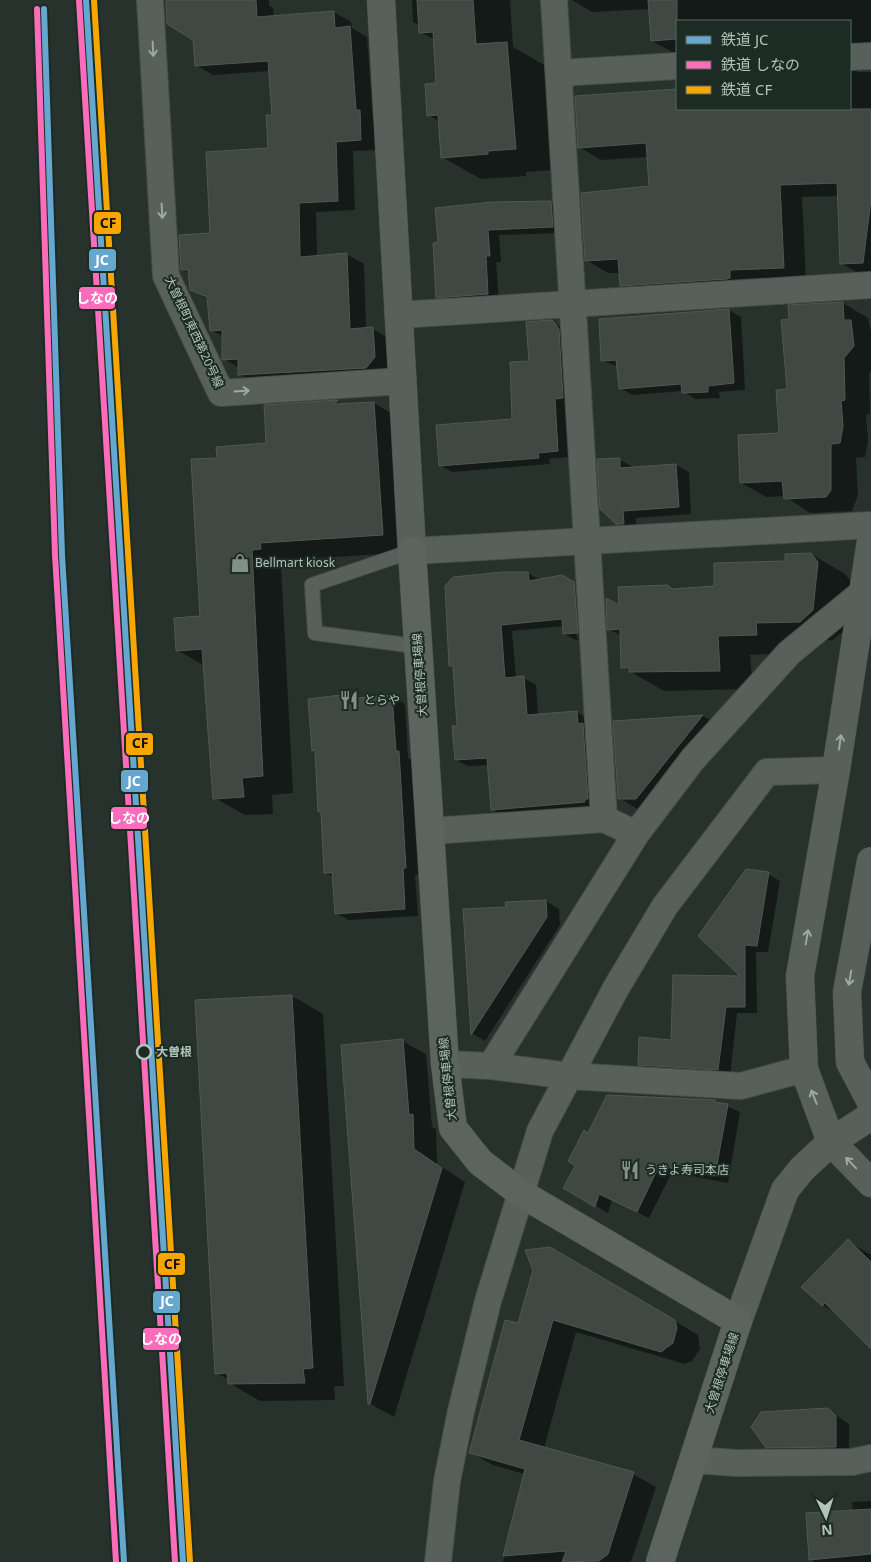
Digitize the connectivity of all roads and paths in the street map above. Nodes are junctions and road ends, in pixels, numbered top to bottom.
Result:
1 (150, 0) edge
2 (381, 0) edge
3 (554, 0) edge
4 (871, 56) edge
5 (851, 57) edge
6 (676, 66) edge
7 (559, 73) junction
8 (871, 285) edge
9 (573, 304) junction
10 (399, 315) junction
11 (403, 381) junction
12 (871, 525) edge
13 (871, 541) edge
14 (587, 543) junction
15 (412, 551) junction
16 (862, 593) junction
17 (418, 648) junction
18 (836, 770) junction
19 (604, 818) junction
20 (431, 831) junction
21 (636, 834) junction
22 (871, 861) edge
23 (445, 1064) junction
24 (490, 1066) junction
25 (804, 1069) junction
26 (569, 1076) junction
27 (871, 1102) edge
28 (871, 1116) edge
29 (831, 1142) junction
30 (871, 1183) edge
31 (522, 1194) junction
32 (738, 1321) junction
33 (871, 1458) edge
34 (694, 1460) junction
35 (438, 1562) edge
36 (660, 1562) edge

1 -> 11 street, 大曽根町東西第20号線
2 - 10 street
3 - 7 street
4 - 5 street
6 - 7 street
7 - 9 street
8 - 9 street
9 - 10 street
9 - 14 street
10 - 11 street
11 - 15 street
12 - 14 street
13 - 16 street
14 - 15 street
14 - 19 street
15 - 17 main road, 大曽根停車場線
15 - 17 lane
18 -> 16 street
16 - 21 street
17 - 20 main road, 大曽根停車場線
25 -> 18 street
18 - 26 street
19 - 20 street
19 - 21 street
20 - 23 main road, 大曽根停車場線
21 - 24 street
22 -> 27 street
23 - 24 street
23 - 31 main road, 大曽根停車場線
24 - 26 street
25 - 26 street
29 -> 25 street
26 - 31 street
28 - 29 street
30 -> 29 street
29 - 32 street
31 - 32 main road, 大曽根停車場線
31 - 35 street
32 - 34 main road, 大曽根停車場線
33 - 34 street
34 - 36 main road, 大曽根停車場線

